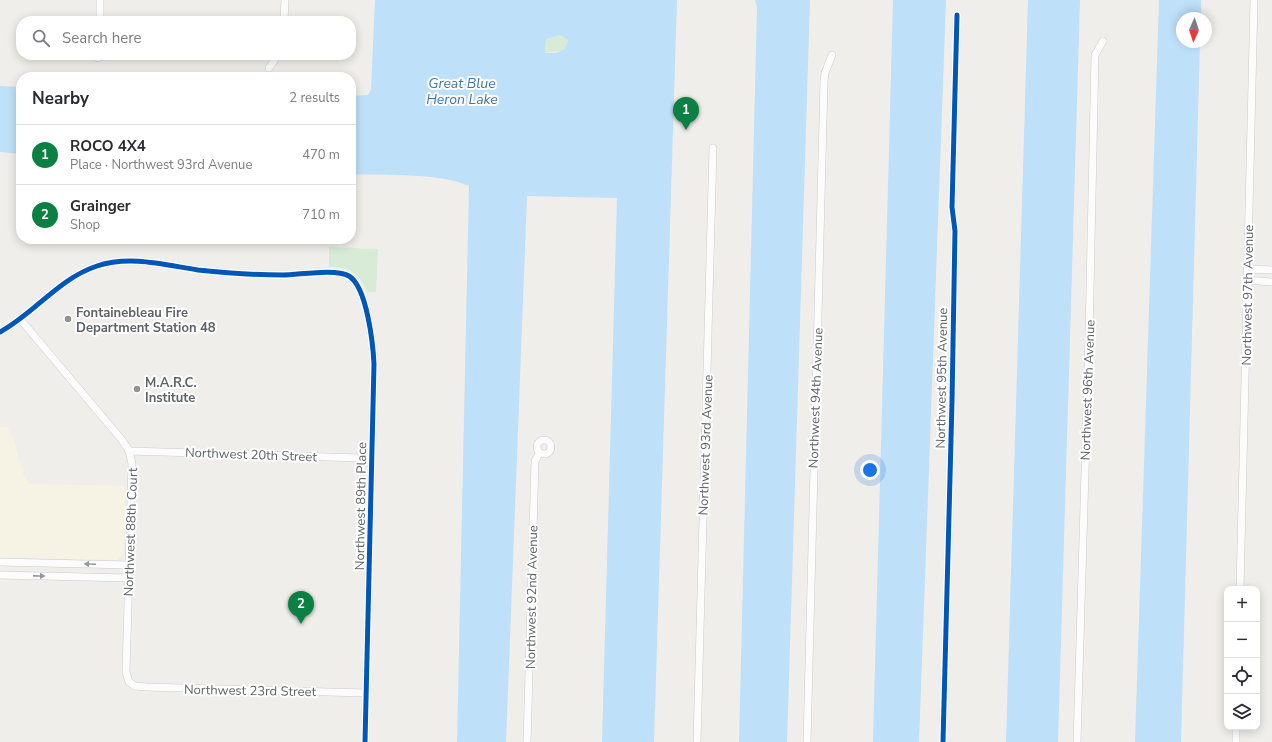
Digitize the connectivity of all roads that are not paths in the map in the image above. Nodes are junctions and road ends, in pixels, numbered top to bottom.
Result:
1 (100, 0) edge
2 (278, 0) edge
3 (285, 0) edge
4 (1254, 0) edge
5 (957, 15) dead end
6 (100, 16) edge
7 (284, 16) edge
8 (1103, 41) dead end
9 (832, 55) dead end
10 (275, 60) edge
11 (269, 68) dead end
12 (713, 148) dead end
13 (1247, 269) junction
14 (1272, 270) edge
15 (1247, 280) junction
16 (1272, 282) edge
17 (20, 318) junction
18 (0, 332) edge
19 (129, 451) junction
20 (539, 454) dead end
21 (372, 457) junction
22 (3, 562) edge
23 (129, 565) junction
24 (0, 571) edge
25 (0, 575) edge
26 (128, 578) junction
27 (1240, 586) edge
28 (135, 686) joint
29 (366, 693) junction
30 (1236, 730) edge
31 (365, 742) edge
32 (527, 742) edge
33 (697, 742) edge
34 (807, 742) edge
35 (943, 742) edge
36 (1077, 742) edge
37 (1236, 742) edge

1 - 6 street
2 - 3 street
3 - 7 street
4 - 13 street, Northwest 97th Avenue
5 - 35 street, Northwest 95th Avenue
8 - 36 street, Northwest 96th Avenue
9 - 34 street, Northwest 94th Avenue
10 - 11 street
12 - 33 street, Northwest 93rd Avenue
13 - 14 street
13 - 15 street, Northwest 97th Avenue
15 - 16 street
15 - 27 street, Northwest 97th Avenue
17 - 18 street
17 - 19 street, Northwest 88th Court
17 - 21 street, Northwest 89th Place
19 - 21 street, Northwest 20th Street
19 - 23 street, Northwest 88th Court
20 - 32 street, Northwest 92nd Avenue
21 - 29 street, Northwest 89th Place
23 -> 22 street
22 - 24 street
23 - 26 street, Northwest 88th Court
25 -> 26 street
26 - 28 street, Northwest 88th Court
28 - 29 street, Northwest 23rd Street
29 - 31 street, Northwest 89th Place
30 - 37 street

